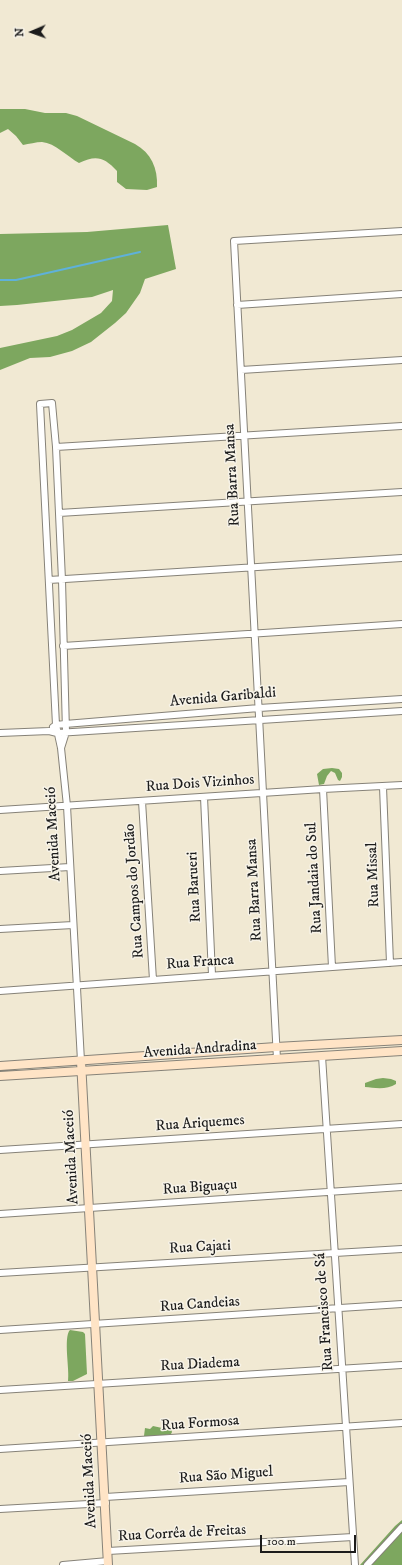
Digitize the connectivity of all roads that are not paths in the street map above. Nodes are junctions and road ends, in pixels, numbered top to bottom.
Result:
1 (402, 231) edge
2 (402, 294) edge
3 (237, 305) junction
4 (402, 360) edge
5 (241, 370) junction
6 (402, 426) edge
7 (244, 436) junction
8 (56, 447) junction
9 (402, 492) edge
10 (248, 502) junction
11 (59, 512) junction
12 (402, 558) edge
13 (252, 568) junction
14 (49, 580) junction
15 (62, 580) junction
16 (402, 624) edge
17 (255, 633) junction
18 (63, 646) junction
19 (402, 699) edge
20 (259, 708) junction
21 (402, 711) edge
22 (260, 719) junction
23 (65, 724) junction
24 (56, 725) junction
25 (48, 731) junction
26 (66, 732) junction
27 (57, 733) junction
28 (0, 734) edge
29 (61, 748) junction
30 (402, 785) edge
31 (383, 787) junction
32 (323, 789) junction
33 (263, 793) junction
34 (204, 797) junction
35 (142, 801) junction
36 (67, 806) junction
37 (0, 810) edge
38 (70, 867) junction
39 (0, 871) edge
40 (73, 925) junction
41 (0, 929) edge
42 (402, 962) edge
43 (390, 963) junction
44 (332, 967) junction
45 (272, 972) junction
46 (212, 975) junction
47 (153, 980) junction
48 (76, 986) junction
49 (0, 991) edge
50 (402, 1040) edge
51 (276, 1047) junction
52 (402, 1051) edge
53 (322, 1056) junction
54 (277, 1059) junction
55 (81, 1061) junction
56 (0, 1066) edge
57 (82, 1071) junction
58 (0, 1076) edge
59 (402, 1124) edge
60 (327, 1129) junction
61 (85, 1144) junction
62 (0, 1150) edge
63 (402, 1187) edge
64 (331, 1192) junction
65 (88, 1208) junction
66 (0, 1214) edge
67 (402, 1249) edge
68 (334, 1254) junction
69 (92, 1268) junction
70 (0, 1273) edge
71 (402, 1304) edge
72 (338, 1309) junction
73 (95, 1325) junction
74 (0, 1330) edge
75 (402, 1365) edge
76 (342, 1369) junction
77 (98, 1384) junction
78 (0, 1390) edge
79 (402, 1423) edge
80 (345, 1428) junction
81 (102, 1443) junction
82 (0, 1449) edge
83 (349, 1482) junction
84 (106, 1500) junction
85 (0, 1510) edge
86 (402, 1527) edge
87 (353, 1537) junction
88 (108, 1551) junction
89 (108, 1563) edge
90 (63, 1565) edge
91 (355, 1565) edge
92 (367, 1565) edge

1 - 3 street, Rua Barra Mansa
2 - 3 street
3 - 5 street, Rua Barra Mansa
4 - 5 street
5 - 7 street, Rua Barra Mansa
6 - 7 street
7 - 8 street
7 - 10 street, Rua Barra Mansa
8 - 11 street
8 - 14 street, Avenida Maceió
9 - 10 street
10 - 11 street
10 - 13 street, Rua Barra Mansa
11 - 15 street
12 - 13 street
13 - 15 street
13 - 17 street, Rua Barra Mansa
14 - 15 street
14 - 24 street, Avenida Maceió
15 - 18 street
16 - 17 street
17 - 18 street
17 - 20 street, Rua Barra Mansa
18 - 23 street
19 - 20 street, Avenida Garibaldi
20 - 22 street, Rua Barra Mansa
20 - 23 street, Avenida Garibaldi
21 - 22 street, Avenida Garibaldi
22 - 26 street, Avenida Garibaldi
22 - 33 street, Rua Barra Mansa
23 - 24 street, Avenida Garibaldi
23 - 26 street
24 - 25 street
24 - 27 street, Avenida Maceió
25 - 27 street, Avenida Garibaldi
25 - 28 street, Avenida Garibaldi
26 - 27 street, Avenida Garibaldi
26 - 29 street, Avenida Maceió
27 - 29 street, Avenida Maceió
29 - 36 street, Avenida Maceió
30 - 31 street, Rua Dois Vizinhos
31 - 32 street, Rua Dois Vizinhos
31 - 43 street, Rua Missal
32 - 33 street, Rua Dois Vizinhos
32 - 44 street, Rua Jandaia do Sul
33 - 34 street, Rua Dois Vizinhos
33 - 45 street, Rua Barra Mansa
34 - 35 street, Rua Dois Vizinhos
34 - 46 street, Rua Barueri
35 - 36 street, Rua Dois Vizinhos
35 - 47 street, Rua Campos do Jordão
36 - 37 street, Rua Dois Vizinhos
36 - 38 street, Avenida Maceió
38 - 39 street
38 - 40 street, Avenida Maceió
40 - 41 street
40 - 48 street, Avenida Maceió
42 - 43 street, Rua Franca
43 - 44 street, Rua Franca
44 - 45 street, Rua Franca
45 - 46 street, Rua Franca
45 - 51 street, Rua Barra Mansa
46 - 47 street, Rua Franca
47 - 48 street, Rua Franca
48 - 49 street, Rua Franca
48 - 55 street, Avenida Maceió
50 - 51 main road, Avenida Andradina
51 - 54 street, Rua Barra Mansa
51 - 55 main road, Avenida Andradina
52 - 53 main road, Avenida Andradina
53 - 54 main road, Avenida Andradina
53 - 60 street, Rua Francisco de Sá
54 - 57 main road, Avenida Andradina
55 - 56 main road, Avenida Andradina
55 - 57 main road, Avenida Maceió
57 - 58 main road, Avenida Andradina
57 - 61 main road, Avenida Maceió
59 - 60 street, Rua Ariquemes
60 - 61 street, Rua Ariquemes
60 - 64 street, Rua Francisco de Sá
61 - 62 street, Rua Ariquemes
61 - 65 main road, Avenida Maceió
63 - 64 street, Rua Biguaçu
64 - 65 street, Rua Biguaçu
64 - 68 street, Rua Francisco de Sá
65 - 66 street, Rua Biguaçu
65 - 69 main road, Avenida Maceió
67 - 68 street, Rua Cajati
68 - 69 street, Rua Cajati
68 - 72 street, Rua Francisco de Sá
69 - 70 street, Rua Cajati
69 - 73 main road, Avenida Maceió
71 - 72 street, Rua Candeias
72 - 73 street, Rua Candeias
72 - 76 street, Rua Francisco de Sá
73 - 74 street, Rua Candeias
73 - 77 main road, Avenida Maceió
75 - 76 street, Rua Diadema
76 - 77 street, Rua Diadema
76 - 80 street, Rua Francisco de Sá
77 - 78 street, Rua Diadema
77 - 81 main road, Avenida Maceió
79 - 80 street, Rua Formosa
80 - 81 street, Rua Formosa
80 - 83 street, Rua Francisco de Sá
81 - 82 street, Rua Formosa
81 - 84 main road, Avenida Maceió
83 - 84 street, Rua São Miguel
83 - 87 street, Rua Francisco de Sá
84 - 85 street, Rua São Miguel
84 - 88 main road, Avenida Maceió
86 - 92 street
87 - 88 street, Rua Corrêa de Freitas
87 - 91 street, Rua Francisco de Sá
88 - 89 main road, Avenida Maceió
89 - 90 street

